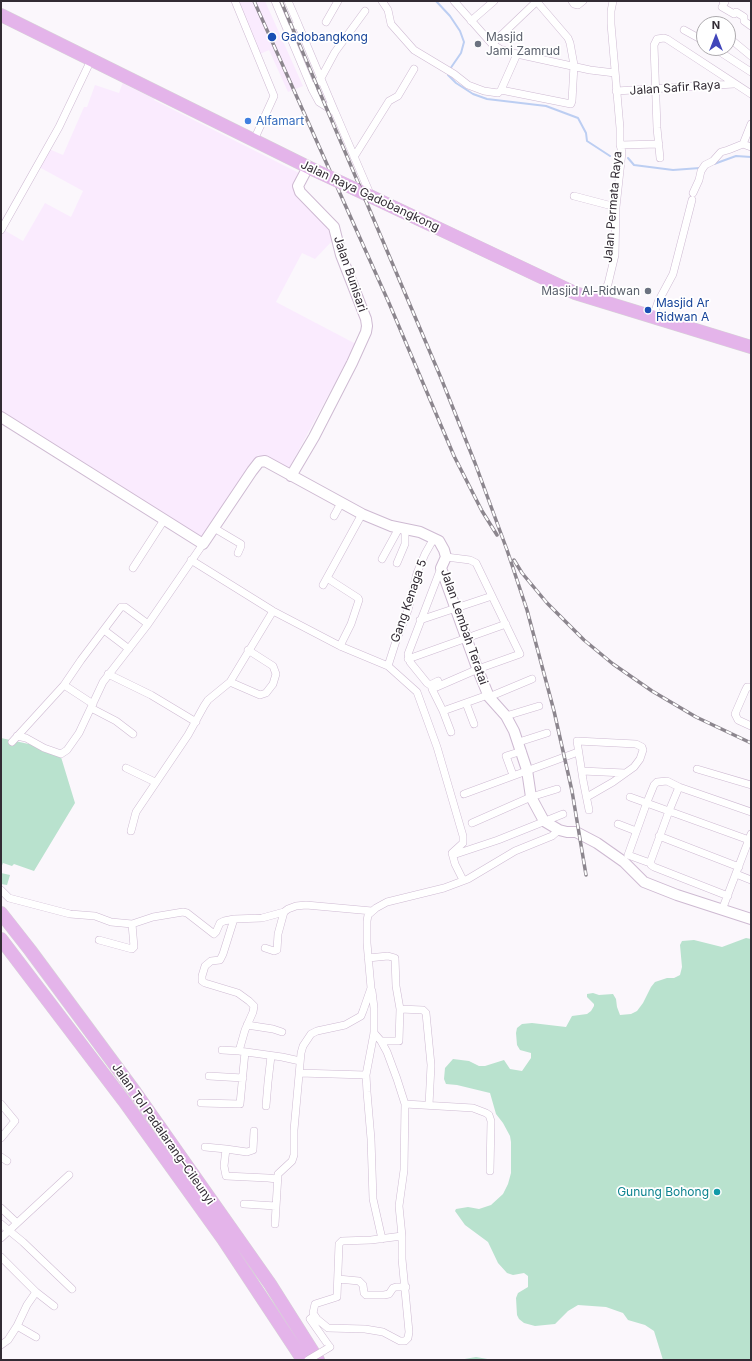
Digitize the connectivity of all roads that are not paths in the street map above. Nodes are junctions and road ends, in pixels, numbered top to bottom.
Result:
1 (235, 1) edge
2 (275, 1) edge
3 (288, 1) edge
4 (338, 1) edge
5 (382, 1) edge
6 (454, 1) edge
7 (494, 1) edge
8 (572, 1) edge
9 (583, 1) edge
10 (723, 1) edge
11 (611, 2) edge
12 (365, 12) dead end
13 (1, 15) edge
14 (471, 21) junction
15 (326, 22) dead end
16 (298, 24) junction
17 (751, 26) edge
18 (287, 30) junction
19 (684, 30) dead end
20 (696, 37) edge
21 (736, 43) edge
22 (492, 44) junction
23 (517, 54) junction
24 (726, 56) edge
25 (751, 56) edge
26 (91, 60) junction
27 (574, 66) junction
28 (414, 69) dead end
29 (751, 72) edge
30 (615, 73) junction
31 (321, 78) junction
32 (734, 84) junction
33 (751, 84) edge
34 (312, 89) junction
35 (655, 89) junction
36 (501, 90) junction
37 (616, 91) junction
38 (749, 92) edge
39 (335, 112) junction
40 (751, 124) edge
41 (254, 140) junction
42 (659, 144) junction
43 (743, 144) junction
44 (620, 145) junction
45 (751, 147) edge
46 (354, 156) junction
47 (660, 158) dead end
48 (310, 168) junction
49 (371, 196) junction
50 (574, 196) dead end
51 (612, 206) junction
52 (1, 229) edge
53 (602, 297) junction
54 (653, 317) junction
55 (751, 347) edge
56 (1, 417) edge
57 (291, 476) junction
58 (341, 503) junction
59 (362, 514) junction
60 (334, 516) dead end
61 (164, 520) junction
62 (214, 528) junction
63 (402, 528) junction
64 (434, 538) junction
65 (203, 544) junction
66 (238, 553) dead end
67 (446, 557) junction
68 (382, 559) dead end
69 (191, 560) junction
70 (397, 563) dead end
71 (133, 568) dead end
72 (442, 568) junction
73 (327, 578) junction
74 (323, 585) dead end
75 (492, 596) junction
76 (457, 608) junction
77 (273, 611) junction
78 (420, 620) junction
79 (148, 624) junction
80 (506, 624) junction
81 (104, 630) junction
82 (467, 638) junction
83 (340, 646) junction
84 (128, 649) junction
85 (248, 650) junction
86 (408, 659) junction
87 (388, 666) junction
88 (477, 667) junction
89 (108, 674) junction
90 (532, 680) dead end
91 (230, 682) junction
92 (64, 685) junction
93 (751, 687) edge
94 (432, 689) junction
95 (425, 693) dead end
96 (489, 697) junction
97 (466, 703) junction
98 (92, 706) junction
99 (539, 706) dead end
100 (443, 711) junction
101 (506, 716) junction
102 (196, 722) junction
103 (474, 724) dead end
104 (751, 726) edge
105 (451, 732) dead end
106 (548, 732) dead end
107 (133, 734) dead end
108 (17, 736) junction
109 (12, 742) dead end
110 (520, 747) junction
111 (578, 752) junction
112 (126, 768) dead end
113 (697, 769) dead end
114 (527, 770) junction
115 (582, 771) junction
116 (625, 773) junction
117 (513, 775) junction
118 (155, 782) junction
119 (751, 785) edge
120 (679, 787) junction
121 (557, 789) dead end
122 (464, 794) dead end
123 (531, 797) junction
124 (630, 797) dead end
125 (587, 798) junction
126 (647, 802) junction
127 (589, 810) dead end
128 (669, 811) junction
129 (751, 812) edge
130 (563, 814) dead end
131 (544, 821) junction
132 (472, 823) dead end
133 (618, 824) dead end
134 (559, 830) junction
135 (131, 831) dead end
136 (636, 831) junction
137 (659, 836) junction
138 (750, 841) edge
139 (453, 855) junction
140 (650, 863) junction
141 (738, 871) junction
142 (463, 880) junction
143 (751, 880) edge
144 (1, 890) edge
145 (728, 896) junction
146 (722, 910) junction
147 (372, 911) junction
148 (284, 912) junction
149 (1, 913) edge
150 (234, 919) junction
151 (751, 919) edge
152 (132, 924) junction
153 (1, 939) edge
154 (99, 940) dead end
155 (264, 948) dead end
156 (368, 958) junction
157 (371, 988) junction
158 (400, 1009) junction
159 (247, 1024) junction
160 (282, 1032) dead end
161 (374, 1033) junction
162 (381, 1041) junction
163 (222, 1050) dead end
164 (242, 1051) junction
165 (271, 1056) junction
166 (300, 1061) junction
167 (299, 1073) junction
168 (366, 1075) junction
169 (209, 1076) dead end
170 (243, 1078) junction
171 (201, 1103) dead end
172 (1, 1104) edge
173 (404, 1104) junction
174 (429, 1104) junction
175 (266, 1106) dead end
176 (254, 1131) dead end
177 (1, 1138) edge
178 (205, 1147) dead end
179 (226, 1149) junction
180 (490, 1171) dead end
181 (69, 1175) dead end
182 (277, 1179) junction
183 (244, 1204) dead end
184 (276, 1206) junction
185 (1, 1208) edge
186 (17, 1223) junction
187 (1, 1224) edge
188 (275, 1224) dead end
189 (9, 1231) junction
190 (402, 1236) junction
191 (1, 1238) edge
192 (382, 1239) junction
193 (1, 1256) edge
194 (338, 1279) junction
195 (406, 1287) junction
196 (72, 1289) dead end
197 (36, 1292) junction
198 (54, 1306) dead end
199 (314, 1316) junction
200 (17, 1326) junction
201 (36, 1337) dead end
202 (1, 1345) edge
203 (304, 1360) edge
204 (308, 1360) edge
205 (318, 1360) edge

1 - 41 street
2 - 18 street
3 - 16 street
4 - 15 street
5 - 36 street
6 - 14 street
7 - 14 street
8 - 9 street
10 - 17 street
11 - 30 street
12 - 31 street
13 - 26 highway, Jalan Raya Gadobangkong
14 - 22 street
16 - 18 street
16 - 31 street
18 - 34 street
19 - 20 street
21 - 25 street
22 - 23 street
22 - 27 street
23 - 27 street
23 - 36 street
24 - 29 street
26 - 41 highway, Jalan Raya Gadobangkong
26 - 52 street
27 - 30 street
27 - 36 street
28 - 46 street
30 - 37 street
31 - 34 street
31 - 39 street
32 - 35 street, Jalan Safir Raya
32 - 35 street
32 - 38 street
33 - 38 street
34 - 39 street
35 - 37 street, Jalan Safir Raya
35 - 42 street
37 - 44 street
39 - 46 street
40 - 43 street
41 - 48 highway, Jalan Raya Gadobangkong
42 - 44 street
42 - 47 street
43 - 45 street
43 - 54 street
44 - 51 street, Jalan Permata Raya
44 - 53 street
46 - 49 street
48 - 49 highway, Jalan Raya Gadobangkong, bridge
48 - 57 main road, Jalan Bunisari
49 - 53 highway, Jalan Raya Gadobangkong
50 - 51 street
51 - 53 street, Jalan Permata Raya
53 - 54 highway, Jalan Raya Gadobangkong
54 - 55 highway, Jalan Raya Gadobangkong
56 - 61 main road
57 - 58 main road
57 - 62 main road
58 - 59 main road
58 - 60 street
59 - 63 main road
59 - 73 street
61 - 65 main road
61 - 71 street
62 - 65 main road
62 - 66 street
63 - 64 main road
63 - 68 street
63 - 70 street
64 - 67 main road, Jalan Lembah Teratai
64 - 87 street, Gang Kenaga 5
65 - 69 street
67 - 72 main road, Jalan Lembah Teratai
67 - 75 street
69 - 77 street
69 - 79 street
72 - 76 main road, Jalan Lembah Teratai
72 - 78 street
73 - 74 street
73 - 83 street
75 - 76 street
75 - 80 street
76 - 78 street
76 - 82 main road, Jalan Lembah Teratai
77 - 83 street
77 - 85 street
78 - 86 street
79 - 81 street
79 - 84 street
80 - 82 street
80 - 88 street
81 - 84 street
81 - 92 street
82 - 86 street
82 - 88 main road, Jalan Lembah Teratai
83 - 87 street
84 - 89 street
85 - 91 street
85 - 91 street
86 - 88 street
87 - 139 street
88 - 94 street
88 - 96 main road, Jalan Lembah Teratai
89 - 98 street
89 - 102 street
90 - 96 street
91 - 102 street
92 - 98 street
92 - 108 street
93 - 104 street
94 - 95 street
94 - 100 street
96 - 97 street
96 - 101 main road, Jalan Lembah Teratai
97 - 100 street
97 - 103 street
98 - 107 street
98 - 108 street
99 - 101 street
100 - 105 street
101 - 110 main road, Jalan Lembah Teratai
102 - 118 street
106 - 110 street
108 - 109 street
110 - 114 main road, Jalan Lembah Teratai
110 - 117 street
111 - 114 street
111 - 115 street
111 - 116 street
112 - 118 street
113 - 119 street
114 - 117 street
114 - 123 main road, Jalan Lembah Teratai
115 - 116 street
115 - 125 street
116 - 125 street
117 - 122 street
118 - 135 street
120 - 126 street
120 - 128 street
120 - 129 street
121 - 123 street
123 - 131 main road, Jalan Lembah Teratai
123 - 132 street
124 - 126 street
125 - 127 street
126 - 128 street
126 - 136 street
128 - 137 street
128 - 138 street
130 - 131 street
131 - 134 main road
131 - 139 street
133 - 136 street
134 - 142 street
134 - 146 main road
136 - 140 street
137 - 140 street
137 - 141 street
138 - 141 street
139 - 142 street
140 - 145 street
141 - 143 street
141 - 145 street
142 - 147 street
144 - 152 street
145 - 146 street
146 - 151 main road
147 - 148 street
147 - 156 street
148 - 150 street
148 - 155 street
149 - 205 highway, Jalan Tol Padalarang–Cileunyi
150 - 152 street
150 - 159 street
152 - 154 street
153 - 203 highway, Jalan Tol Padalarang–Cileunyi
156 - 157 street
156 - 158 street
157 - 161 street
157 - 166 street
158 - 162 street
158 - 174 street
159 - 160 street
159 - 164 street
161 - 162 street
161 - 168 street
162 - 173 street
163 - 164 street
164 - 165 street
164 - 170 street
165 - 166 street
165 - 175 street
166 - 167 street
167 - 168 street
167 - 182 street
168 - 192 street
169 - 170 street
170 - 171 street
172 - 177 street
173 - 174 street
173 - 190 street
174 - 180 street
176 - 179 street
178 - 179 street
179 - 182 street
181 - 186 street
182 - 184 street
183 - 184 street
184 - 188 street
185 - 186 street
186 - 189 street
187 - 189 street
189 - 191 street
189 - 196 street
190 - 192 street
190 - 195 street
192 - 194 street
193 - 197 street
194 - 195 street
194 - 199 street
195 - 199 street
197 - 198 street
197 - 200 street
199 - 204 street, bridge
200 - 201 street
200 - 202 street

